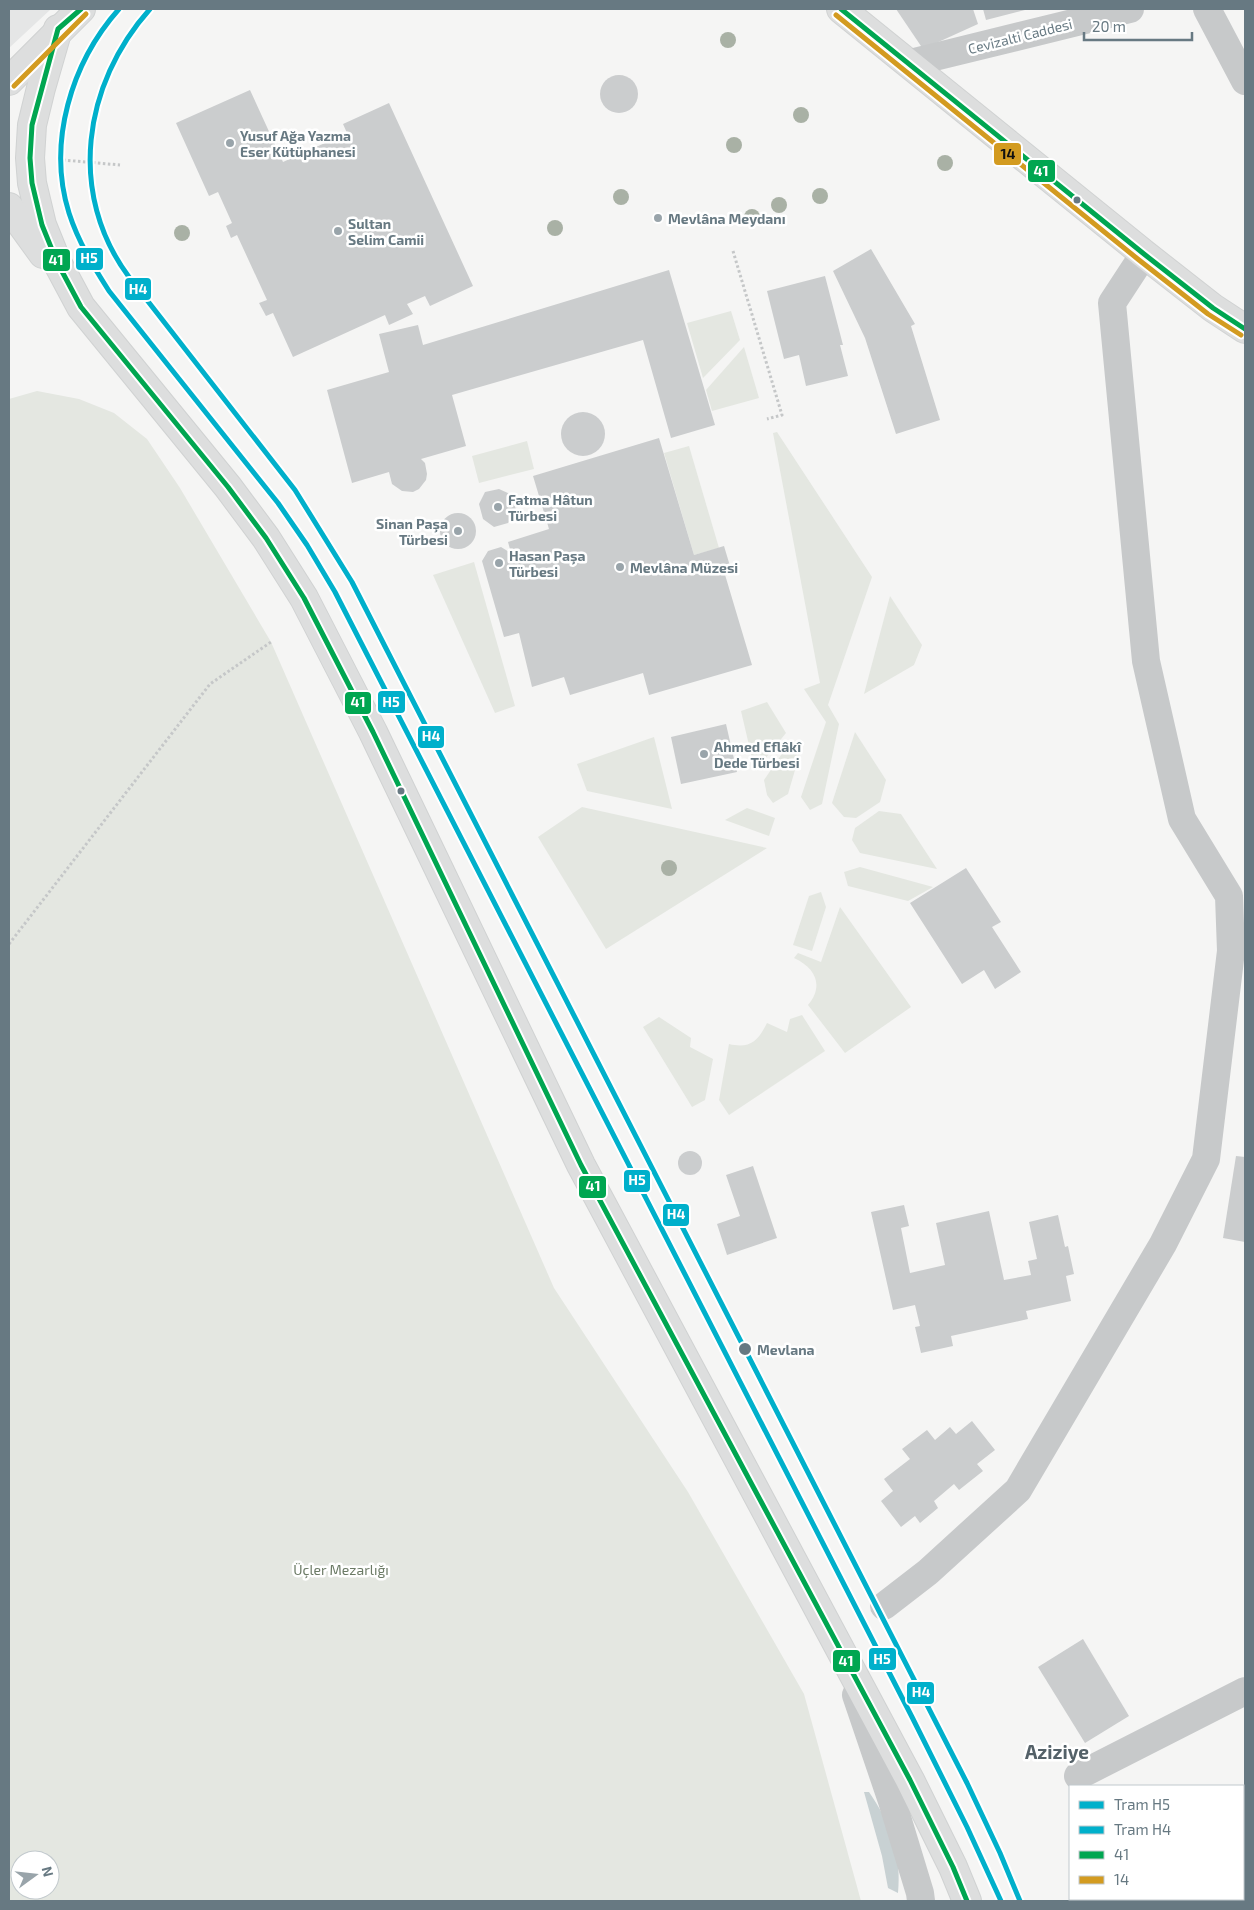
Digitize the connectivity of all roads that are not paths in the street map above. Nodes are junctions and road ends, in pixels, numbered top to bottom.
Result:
1 (81, 9) edge
2 (841, 9) edge
3 (1130, 9) edge
4 (1207, 9) edge
5 (58, 29) junction
6 (910, 63) junction
7 (9, 80) edge
8 (1245, 81) edge
9 (9, 207) edge
10 (1144, 254) junction
11 (81, 307) junction
12 (1245, 329) edge
13 (1237, 892) edge
14 (884, 1606) dead end
15 (841, 1651) junction
16 (1245, 1692) edge
17 (1078, 1776) dead end
18 (921, 1901) edge
19 (967, 1901) edge

1 - 5 main road
2 - 6 main road
3 - 6 street, Cevizalti Caddesi
4 - 8 street
5 - 7 main road
5 - 11 main road
6 - 10 main road
9 - 11 main road
10 - 12 main road
10 - 13 street
11 - 15 main road
13 - 14 street
15 - 18 street
15 - 19 main road
16 - 17 street

